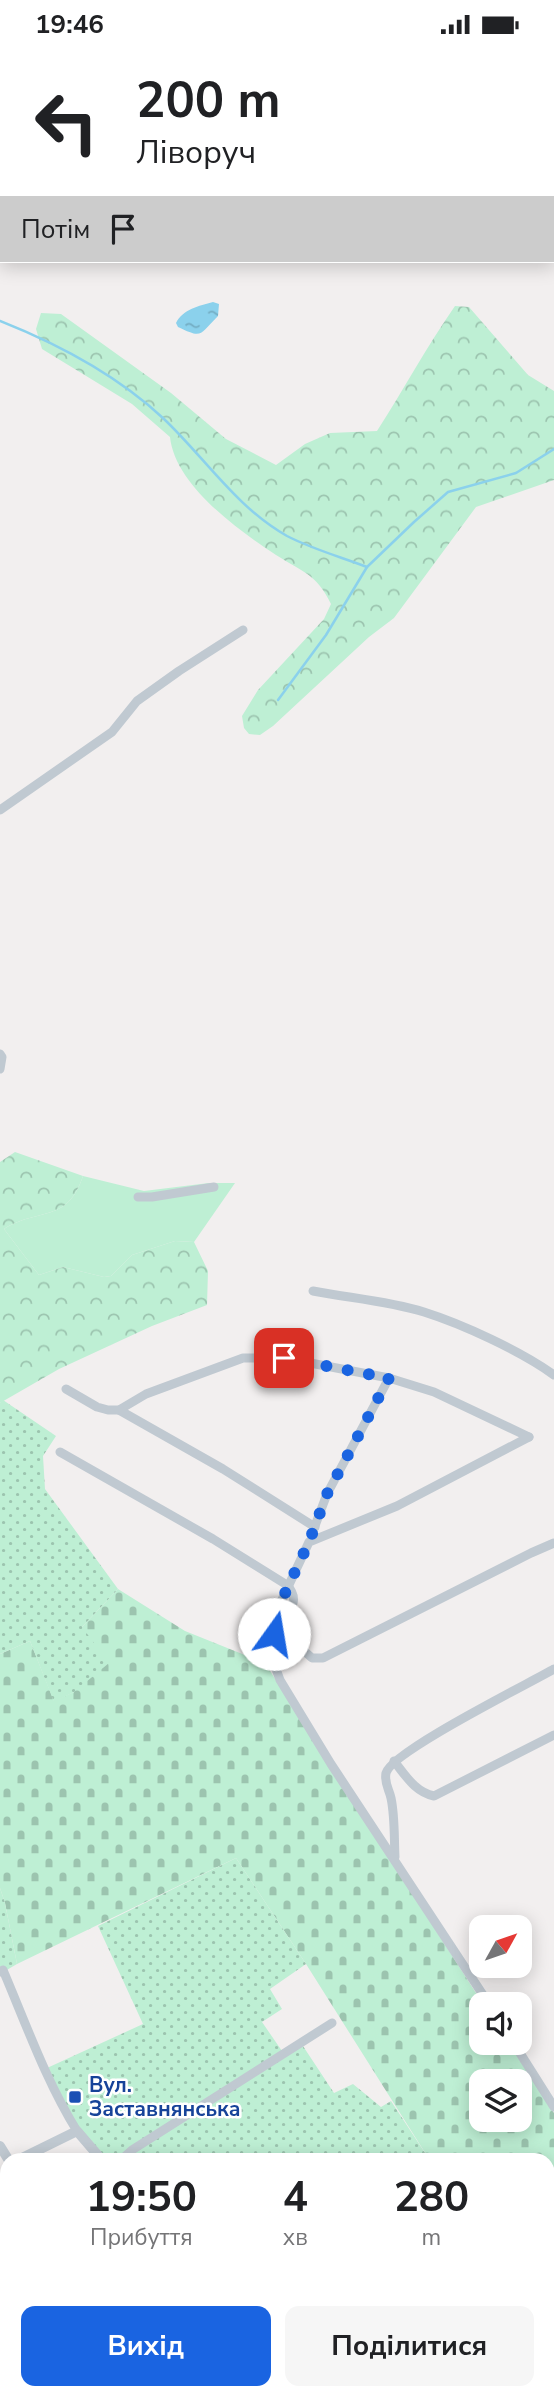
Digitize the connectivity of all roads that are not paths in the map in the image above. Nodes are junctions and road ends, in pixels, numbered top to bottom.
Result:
1 (243, 630) dead end
2 (0, 810) edge
3 (0, 1053) edge
4 (0, 1069) edge
5 (214, 1187) dead end
6 (138, 1197) dead end
7 (313, 1291) dead end
8 (554, 1375) edge
9 (389, 1378) junction
10 (66, 1389) dead end
11 (119, 1410) junction
12 (60, 1452) dead end
13 (315, 1527) junction
14 (309, 1542) junction
15 (554, 1543) edge
16 (288, 1585) junction
17 (554, 1669) edge
18 (554, 1735) edge
19 (394, 1761) junction
20 (396, 1859) junction
21 (2, 1971) edge
22 (481, 1992) edge
23 (332, 2023) dead end
24 (521, 2055) edge
25 (554, 2106) edge
26 (77, 2131) junction
27 (32, 2153) edge
28 (96, 2153) edge
29 (129, 2153) edge

1 - 2 street
3 - 4 street
5 - 6 street
7 - 8 street
9 - 11 street
9 - 13 street
9 - 14 street
10 - 11 street
11 - 13 street
12 - 16 street
13 - 14 street
14 - 16 street
15 - 16 street
16 - 20 street
17 - 19 street
18 - 19 street
19 - 20 street
20 - 22 street
21 - 26 street
23 - 29 street
24 - 25 street
26 - 27 street
26 - 28 street

